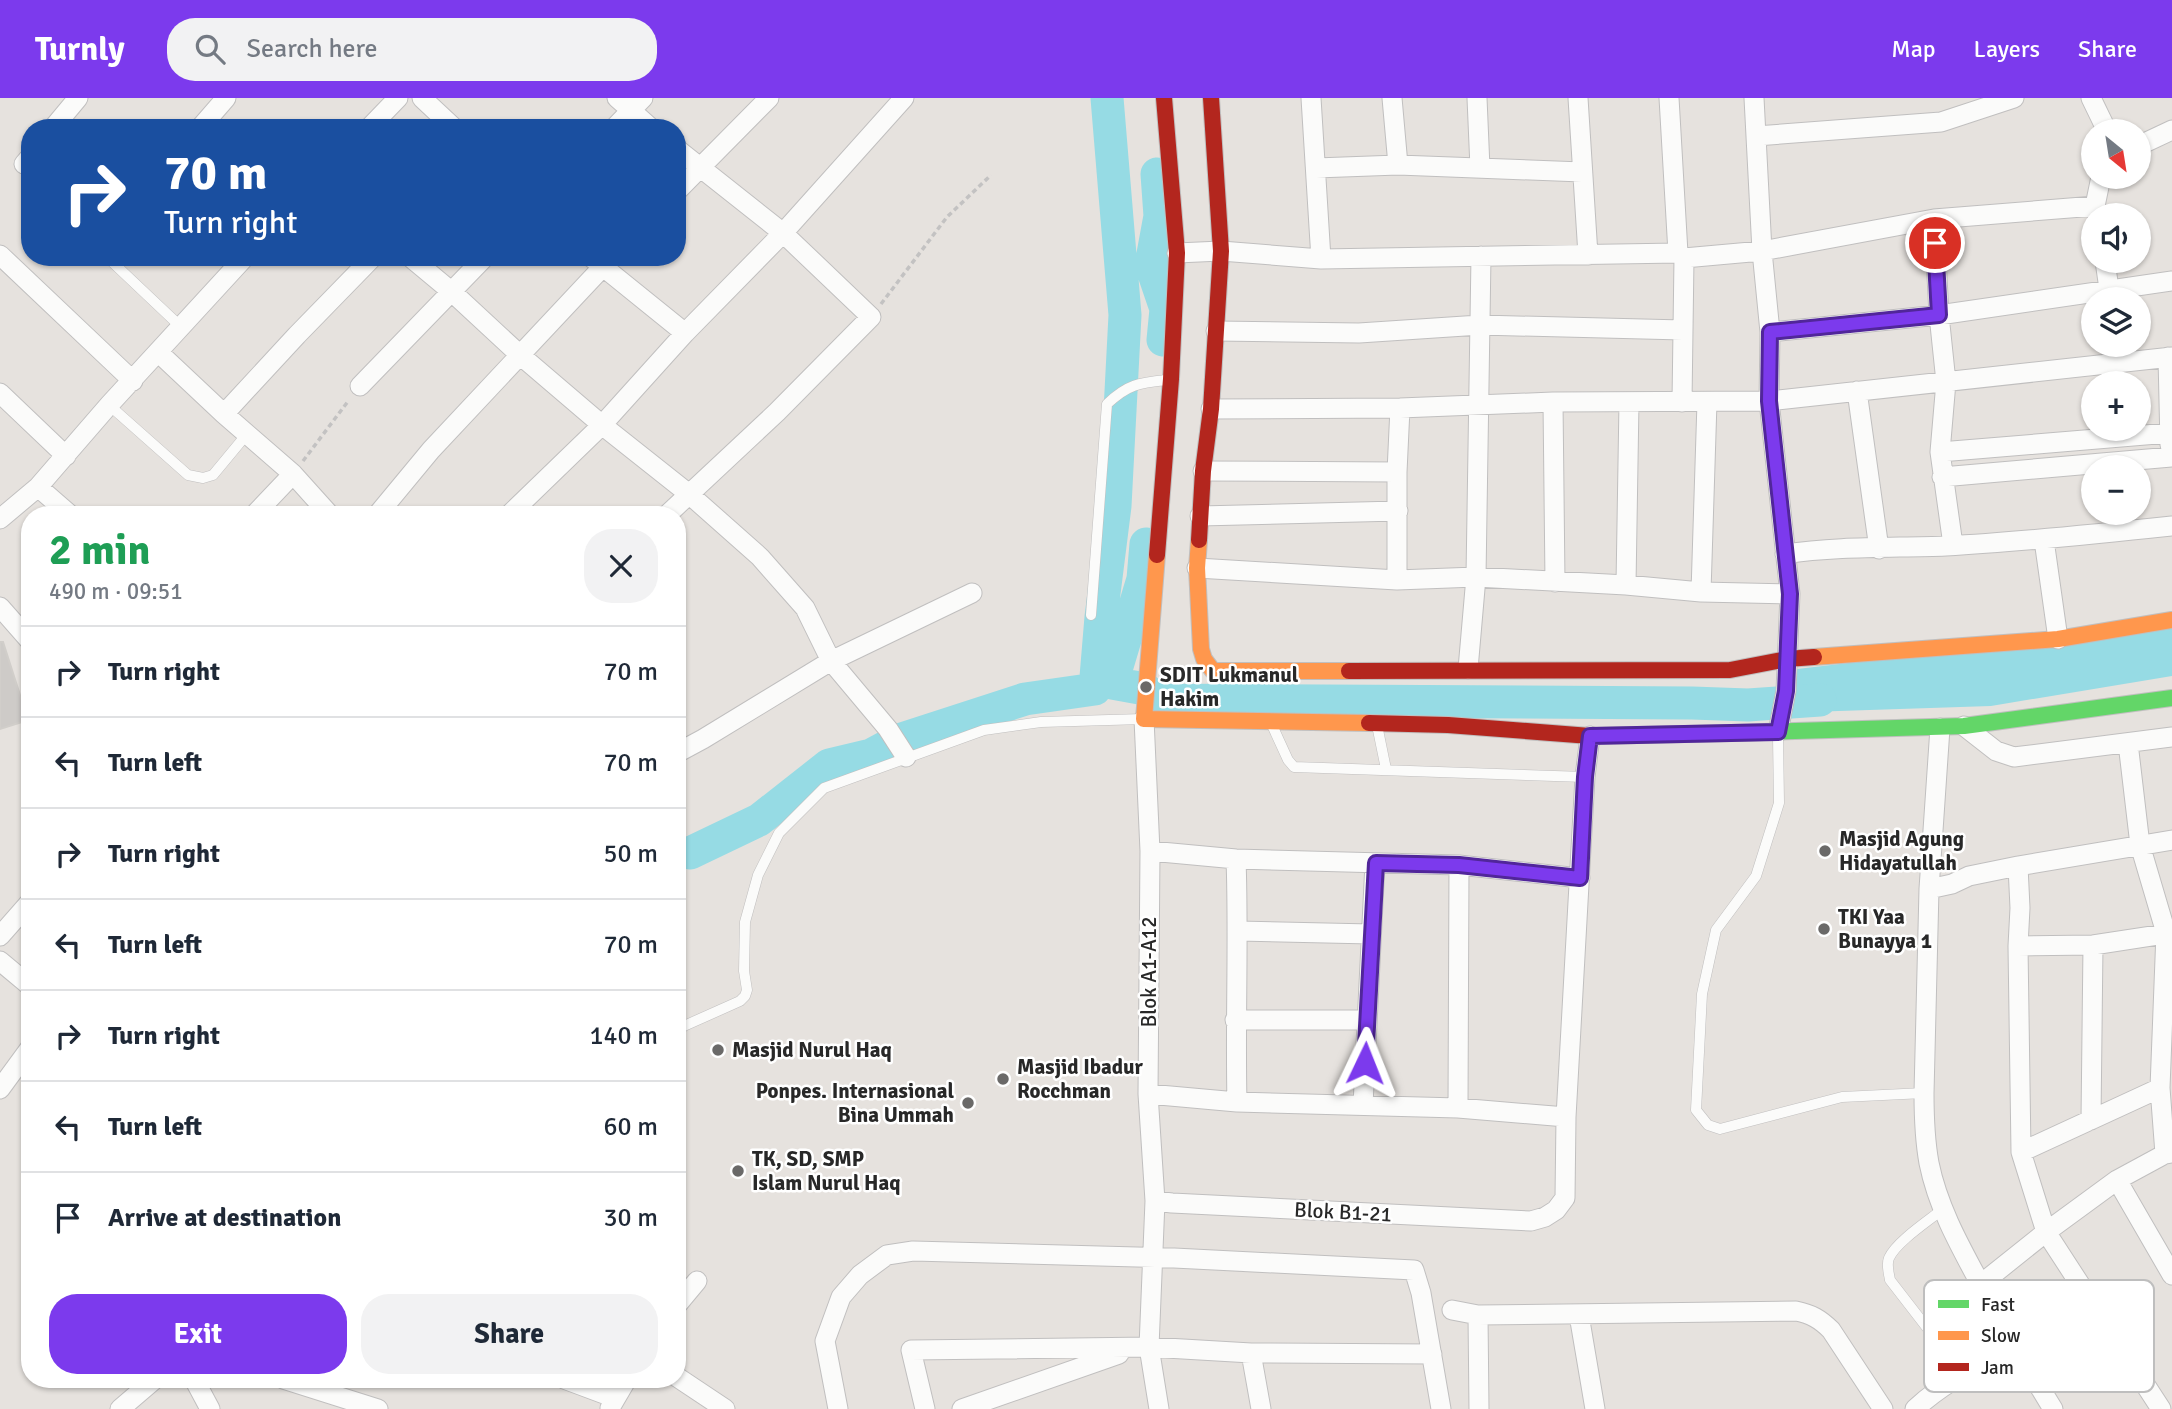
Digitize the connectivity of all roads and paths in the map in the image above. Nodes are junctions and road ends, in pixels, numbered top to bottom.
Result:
1 (78, 98) edge
2 (226, 98) edge
3 (398, 98) edge
4 (422, 98) edge
5 (769, 98) edge
6 (904, 98) edge
7 (1164, 98) edge
8 (1211, 98) edge
9 (1311, 98) edge
10 (1392, 98) edge
11 (1477, 98) edge
12 (1578, 98) edge
13 (1669, 98) edge
14 (1754, 98) edge
15 (2014, 98) edge
16 (2091, 98) edge
17 (630, 102) edge
18 (62, 119) edge
19 (208, 119) edge
20 (378, 119) edge
21 (444, 119) edge
22 (620, 119) edge
23 (644, 119) edge
24 (2101, 119) edge
25 (2172, 130) edge
26 (1756, 136) junction
27 (2151, 140) edge
28 (686, 156) edge
29 (1398, 165) junction
30 (700, 168) junction
31 (1316, 168) junction
32 (1480, 168) junction
33 (1582, 172) junction
34 (991, 175) dead end
35 (686, 182) edge
36 (2081, 212) edge
37 (1934, 219) junction
38 (783, 233) junction
39 (1762, 251) junction
40 (1185, 252) junction
41 (1218, 252) junction
42 (1588, 254) junction
43 (0, 256) edge
44 (1480, 256) junction
45 (1681, 256) junction
46 (1321, 259) junction
47 (117, 266) edge
48 (237, 266) edge
49 (364, 266) edge
50 (421, 266) edge
51 (477, 266) edge
52 (597, 266) edge
53 (607, 266) edge
54 (2172, 281) edge
55 (2125, 287) edge
56 (452, 292) junction
57 (2081, 293) edge
58 (1939, 315) junction
59 (871, 317) junction
60 (1480, 325) junction
61 (181, 327) junction
62 (1683, 330) junction
63 (1216, 331) junction
64 (1770, 332) junction
65 (685, 333) junction
66 (158, 352) junction
67 (520, 355) junction
68 (2170, 357) edge
69 (1171, 380) junction
70 (133, 381) junction
71 (1946, 382) junction
72 (360, 386) joint
73 (1857, 391) junction
74 (0, 393) edge
75 (1769, 401) junction
76 (1553, 402) junction
77 (1629, 402) junction
78 (1682, 402) junction
79 (1707, 402) junction
80 (109, 405) junction
81 (1479, 405) junction
82 (1400, 408) junction
83 (1211, 409) junction
84 (224, 414) junction
85 (602, 425) junction
86 (2169, 433) junction
87 (247, 434) junction
88 (1940, 452) junction
89 (66, 456) junction
90 (2171, 462) edge
91 (1203, 471) junction
92 (1397, 472) junction
93 (293, 474) junction
94 (1942, 477) junction
95 (38, 487) junction
96 (689, 494) junction
97 (60, 506) edge
98 (263, 506) edge
99 (323, 506) edge
100 (385, 506) edge
101 (518, 506) edge
102 (676, 506) edge
103 (1398, 511) junction
104 (1200, 516) junction
105 (0, 519) edge
106 (2172, 526) edge
107 (2044, 540) junction
108 (1953, 545) junction
109 (1879, 549) junction
110 (1785, 554) junction
111 (1197, 568) junction
112 (1476, 577) junction
113 (1397, 580) junction
114 (1555, 582) junction
115 (1626, 585) junction
116 (1701, 592) junction
117 (972, 593) dead end
118 (1790, 594) junction
119 (0, 607) edge
120 (1091, 615) dead end
121 (2172, 620) edge
122 (21, 631) edge
123 (2058, 639) junction
124 (1787, 659) junction
125 (831, 661) junction
126 (1468, 669) junction
127 (2172, 698) edge
128 (1144, 719) junction
129 (1271, 722) junction
130 (1377, 724) junction
131 (1779, 726) junction
132 (1964, 726) junction
133 (1940, 728) junction
134 (1590, 736) junction
135 (2172, 737) edge
136 (2129, 743) junction
137 (686, 748) edge
138 (903, 752) junction
139 (1386, 769) junction
140 (1585, 777) junction
141 (2172, 840) edge
142 (2140, 845) junction
143 (1150, 851) junction
144 (1236, 859) junction
145 (1376, 863) junction
146 (1459, 865) junction
147 (2018, 866) junction
148 (1580, 878) junction
149 (1929, 888) junction
150 (21, 912) edge
151 (1238, 931) junction
152 (2169, 933) edge
153 (1371, 934) junction
154 (0, 936) edge
155 (2093, 945) junction
156 (2018, 946) junction
157 (0, 961) edge
158 (21, 978) edge
159 (1235, 1020) junction
160 (1366, 1020) junction
161 (686, 1025) edge
162 (21, 1060) edge
163 (2160, 1088) junction
164 (0, 1089) edge
165 (1924, 1093) junction
166 (1148, 1094) junction
167 (1237, 1102) junction
168 (1363, 1105) junction
169 (1458, 1108) junction
170 (1566, 1117) junction
171 (2091, 1120) junction
172 (2021, 1152) junction
173 (2169, 1154) edge
174 (2117, 1180) junction
175 (1155, 1200) junction
176 (1943, 1209) junction
177 (2046, 1232) junction
178 (1153, 1258) junction
179 (2170, 1268) edge
180 (1978, 1280) edge
181 (1985, 1280) edge
182 (2077, 1280) edge
183 (697, 1281) dead end
184 (686, 1294) edge
185 (1452, 1310) dead end
186 (1478, 1315) junction
187 (1579, 1315) junction
188 (1924, 1323) edge
189 (1143, 1348) junction
190 (1251, 1353) junction
191 (1432, 1354) junction
192 (686, 1383) edge
193 (144, 1388) edge
194 (199, 1388) edge
195 (311, 1388) edge
196 (581, 1388) edge
197 (622, 1388) edge
198 (1934, 1392) edge
199 (2043, 1392) edge
200 (2150, 1392) edge
201 (612, 1404) edge
202 (120, 1409) edge
203 (210, 1409) edge
204 (377, 1409) edge
205 (725, 1409) edge
206 (838, 1409) edge
207 (925, 1409) edge
208 (962, 1409) edge
209 (1159, 1409) edge
210 (1261, 1409) edge
211 (1441, 1409) edge
212 (1479, 1409) edge
213 (1595, 1409) edge
214 (1883, 1409) edge
215 (1915, 1409) edge
216 (2053, 1409) edge
217 (2161, 1409) edge

1 - 18 street
2 - 19 street
3 - 20 street
4 - 21 street
5 - 30 street
6 - 38 street
7 - 40 street
8 - 41 street
9 - 31 street
10 - 29 street
11 - 32 street
12 - 33 street
13 - 45 street
14 - 26 street
15 - 26 street
16 - 24 street
17 - 22 street
17 - 23 street
25 - 27 street
26 - 39 street
28 - 30 street
29 - 31 street
29 - 32 street
30 - 35 street
30 - 38 street
31 - 46 street
32 - 33 street
33 - 42 street
34 - 59 path
36 - 37 street
37 - 39 street
37 - 58 street
38 - 59 street
38 - 65 street
39 - 45 street
39 - 64 street
40 - 41 street
40 - 69 street
41 - 46 street
41 - 63 street
42 - 44 street
42 - 45 street
43 - 70 street
44 - 46 street
44 - 60 street
45 - 62 street
47 - 61 lane
48 - 61 street
49 - 84 street
50 - 56 street
51 - 56 street
52 - 67 street
53 - 65 street
54 - 55 street
56 - 67 street
56 - 72 street
57 - 58 street
58 - 64 street
58 - 71 street
59 - 96 street
60 - 62 street
60 - 63 street
60 - 81 street
61 - 66 street
62 - 78 street
63 - 83 street
64 - 75 street
65 - 85 street
66 - 70 street
66 - 84 street
67 - 85 street
67 - 100 street
68 - 71 street
68 - 86 street
69 - 120 lane
69 - 128 street
70 - 80 street
71 - 73 street
71 - 88 street
72 - 93 path
73 - 75 street
73 - 109 street
74 - 89 street
75 - 79 street
75 - 110 street
76 - 77 street
76 - 81 street
76 - 114 street
77 - 78 street
77 - 115 street
78 - 79 street
79 - 116 street
80 - 87 lane
80 - 89 street
81 - 82 street
81 - 112 street
82 - 83 street
82 - 92 street
83 - 91 street
84 - 87 street
85 - 96 street
85 - 101 street
86 - 88 street
86 - 90 street
87 - 93 street
88 - 94 street
89 - 95 street
90 - 94 street
91 - 92 street
91 - 104 street
92 - 103 street
93 - 98 street
93 - 99 street
94 - 108 street
95 - 97 street
95 - 105 street
96 - 102 street
96 - 125 street
103 - 104 street
103 - 113 street
104 - 111 street
106 - 107 street
107 - 108 street
107 - 123 street
108 - 109 street
109 - 110 street
110 - 118 street
111 - 113 street
111 - 126 street
112 - 113 street
112 - 114 street
112 - 126 street
114 - 115 street
115 - 116 street
116 - 118 street
117 - 125 street
118 - 124 street
119 - 122 street
121 - 123 street
123 - 124 street
124 - 126 street
124 - 131 street
125 - 137 street
125 - 138 street
127 - 132 street
128 - 129 street
128 - 138 lane
128 - 143 street, Blok A1-A12
129 - 130 street
129 - 139 lane
130 - 134 street
130 - 139 lane
131 - 133 street
131 - 134 street
131 - 165 lane
132 - 133 street
132 - 136 street
133 - 149 street
134 - 140 street
135 - 136 street
136 - 142 street
138 - 161 lane
139 - 140 lane
140 - 148 street
141 - 142 street
142 - 147 street
142 - 152 street
143 - 144 street
143 - 166 street, Blok A1-A12
144 - 145 street
144 - 151 street
145 - 146 street
145 - 153 street
146 - 148 street
146 - 169 street
147 - 149 street
147 - 156 street
148 - 170 street
149 - 165 street
150 - 154 street
151 - 153 street
151 - 159 street
152 - 155 street
152 - 163 street
153 - 160 street
155 - 156 street
155 - 171 street
156 - 172 street
157 - 158 street
159 - 160 street
159 - 167 street
160 - 168 street
162 - 164 street
163 - 171 street
163 - 173 street
165 - 176 street
166 - 167 street
166 - 175 street, Blok A1-A12
167 - 168 street
168 - 169 street
169 - 170 street
170 - 175 street, Blok B1-21
171 - 172 street
172 - 177 street
173 - 174 street
174 - 177 street
174 - 179 street
175 - 178 street, Blok A1-A12
176 - 180 street
176 - 188 lane
177 - 181 street
177 - 182 street
178 - 189 street, Blok A1-A12
178 - 191 street
178 - 206 street
183 - 184 street
185 - 186 street
186 - 187 street
186 - 212 street
187 - 213 street
187 - 214 street
189 - 190 street
189 - 207 street
189 - 208 street
189 - 209 street, Blok A1-A12
190 - 191 street
190 - 210 street
191 - 211 street
192 - 205 street
193 - 202 street
194 - 203 street
195 - 204 street
196 - 201 street
197 - 201 street
198 - 215 street
199 - 216 street
200 - 217 street

